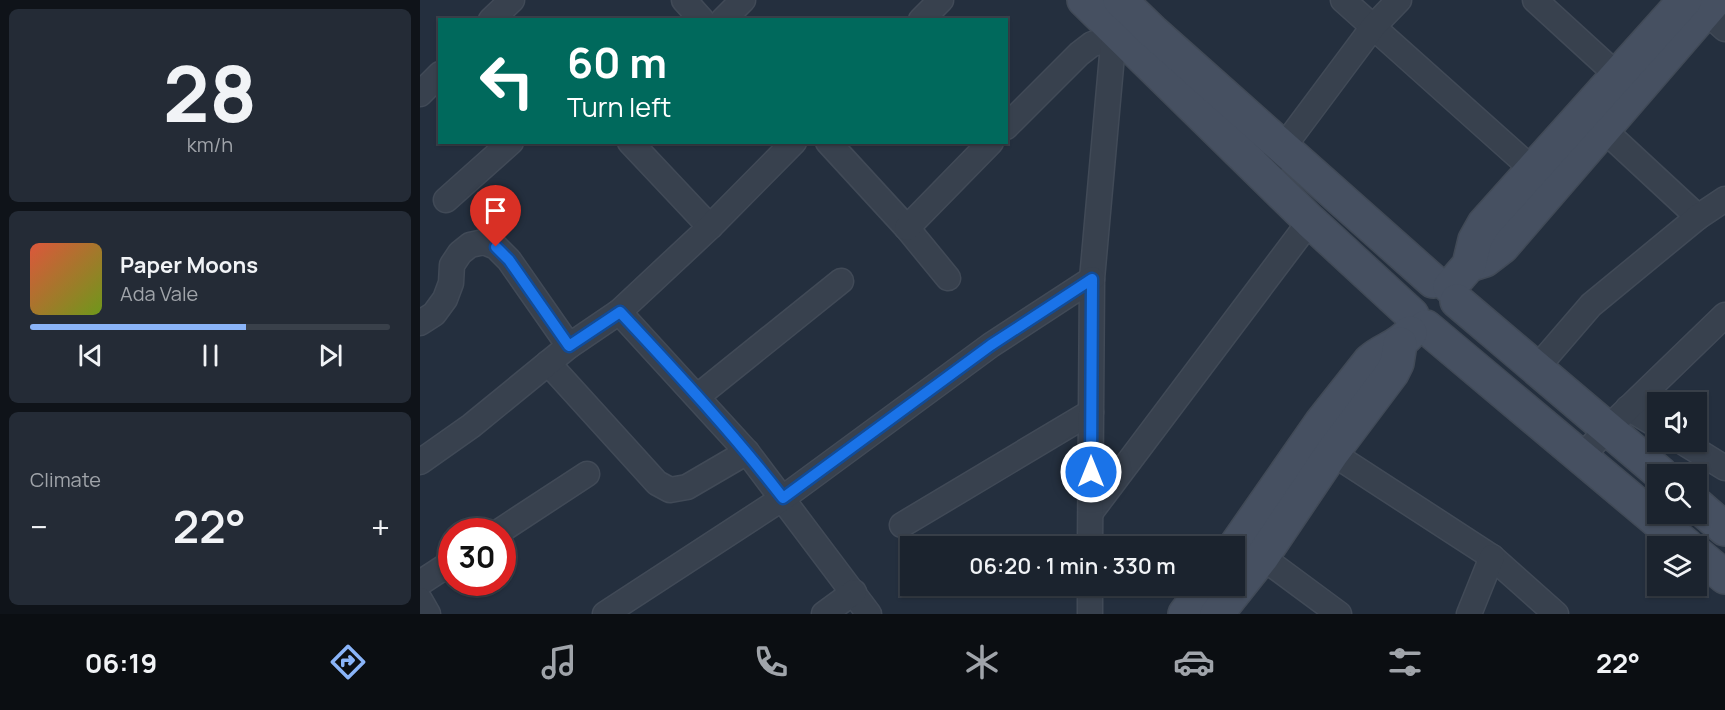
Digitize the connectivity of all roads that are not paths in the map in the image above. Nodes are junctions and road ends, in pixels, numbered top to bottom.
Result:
1 (684, 0) edge
2 (743, 0) edge
3 (941, 0) edge
4 (1084, 0) edge
5 (1120, 0) edge
6 (1343, 0) edge
7 (1399, 0) edge
8 (1535, 0) edge
9 (1708, 10) edge
10 (700, 18) edge
11 (725, 18) edge
12 (923, 18) edge
13 (1373, 27) junction
14 (1130, 38) junction
15 (1617, 75) junction
16 (438, 76) edge
17 (420, 94) edge
18 (1008, 125) edge
19 (1603, 129) junction
20 (509, 144) edge
21 (632, 144) edge
22 (792, 144) edge
23 (830, 144) edge
24 (989, 144) edge
25 (1284, 146) junction
26 (1533, 169) junction
27 (1263, 175) junction
28 (1725, 199) edge
29 (446, 200) dead end
30 (1698, 217) junction
31 (1310, 221) junction
32 (710, 227) junction
33 (907, 228) junction
34 (948, 278) dead end
35 (1092, 279) junction
36 (841, 281) dead end
37 (1452, 284) junction
38 (620, 312) junction
39 (1725, 315) edge
40 (420, 322) edge
41 (1414, 327) junction
42 (569, 346) junction
43 (548, 363) junction
44 (1535, 370) junction
45 (698, 396) junction
46 (1091, 411) junction
47 (1618, 418) junction
48 (1647, 424) edge
49 (747, 452) junction
50 (1699, 452) edge
51 (1332, 453) junction
52 (1581, 458) junction
53 (420, 462) edge
54 (1653, 464) edge
55 (1725, 468) edge
56 (587, 474) dead end
57 (783, 498) junction
58 (1090, 512) junction
59 (516, 521) edge
60 (902, 525) dead end
61 (1090, 536) edge
62 (1676, 536) edge
63 (1248, 552) edge
64 (1492, 558) junction
65 (1707, 563) edge
66 (438, 571) edge
67 (1725, 577) edge
68 (420, 582) edge
69 (854, 592) junction
70 (1090, 596) edge
71 (1199, 596) edge
72 (420, 600) edge
73 (428, 614) edge
74 (605, 614) edge
75 (824, 614) edge
76 (869, 614) edge
77 (1090, 614) edge
78 (1185, 614) edge
79 (1217, 614) edge
80 (1339, 614) edge
81 (1469, 614) edge
82 (1556, 614) edge

1 - 10 street
2 - 11 street
3 - 12 street
4 - 14 street
5 - 14 street
6 - 13 street
7 - 13 street
8 - 15 street
9 - 15 street
9 - 19 street
13 - 25 street
13 - 26 street
14 - 18 street
14 - 25 street
14 - 27 street
14 - 35 street
15 - 26 street
16 - 17 street
19 - 30 street
19 - 37 street
20 - 29 street
21 - 32 street
22 - 32 street
23 - 33 street
24 - 33 street
25 - 27 street
25 - 37 street
26 - 37 street
27 - 31 street
28 - 30 street
30 - 44 street
31 - 41 street
31 - 58 street
32 - 38 street
33 - 34 street
35 - 46 street
35 - 57 street
36 - 45 street
37 - 41 street
37 - 44 street
38 - 42 street
38 - 45 street
39 - 47 street
40 - 42 street
41 - 51 street
41 - 52 street
41 - 63 street
42 - 43 street
43 - 49 street
43 - 53 street
44 - 47 street
45 - 49 street
46 - 58 street
46 - 60 street
47 - 48 street
47 - 52 street
47 - 54 street
49 - 57 street
50 - 55 street
51 - 63 street
51 - 64 street
52 - 62 street
56 - 59 street
57 - 69 street
57 - 74 street
58 - 61 street
63 - 79 street
63 - 80 street
64 - 81 street
64 - 82 street
65 - 67 street
66 - 68 street
69 - 75 street
69 - 76 street
70 - 77 street
71 - 78 street
72 - 73 street

